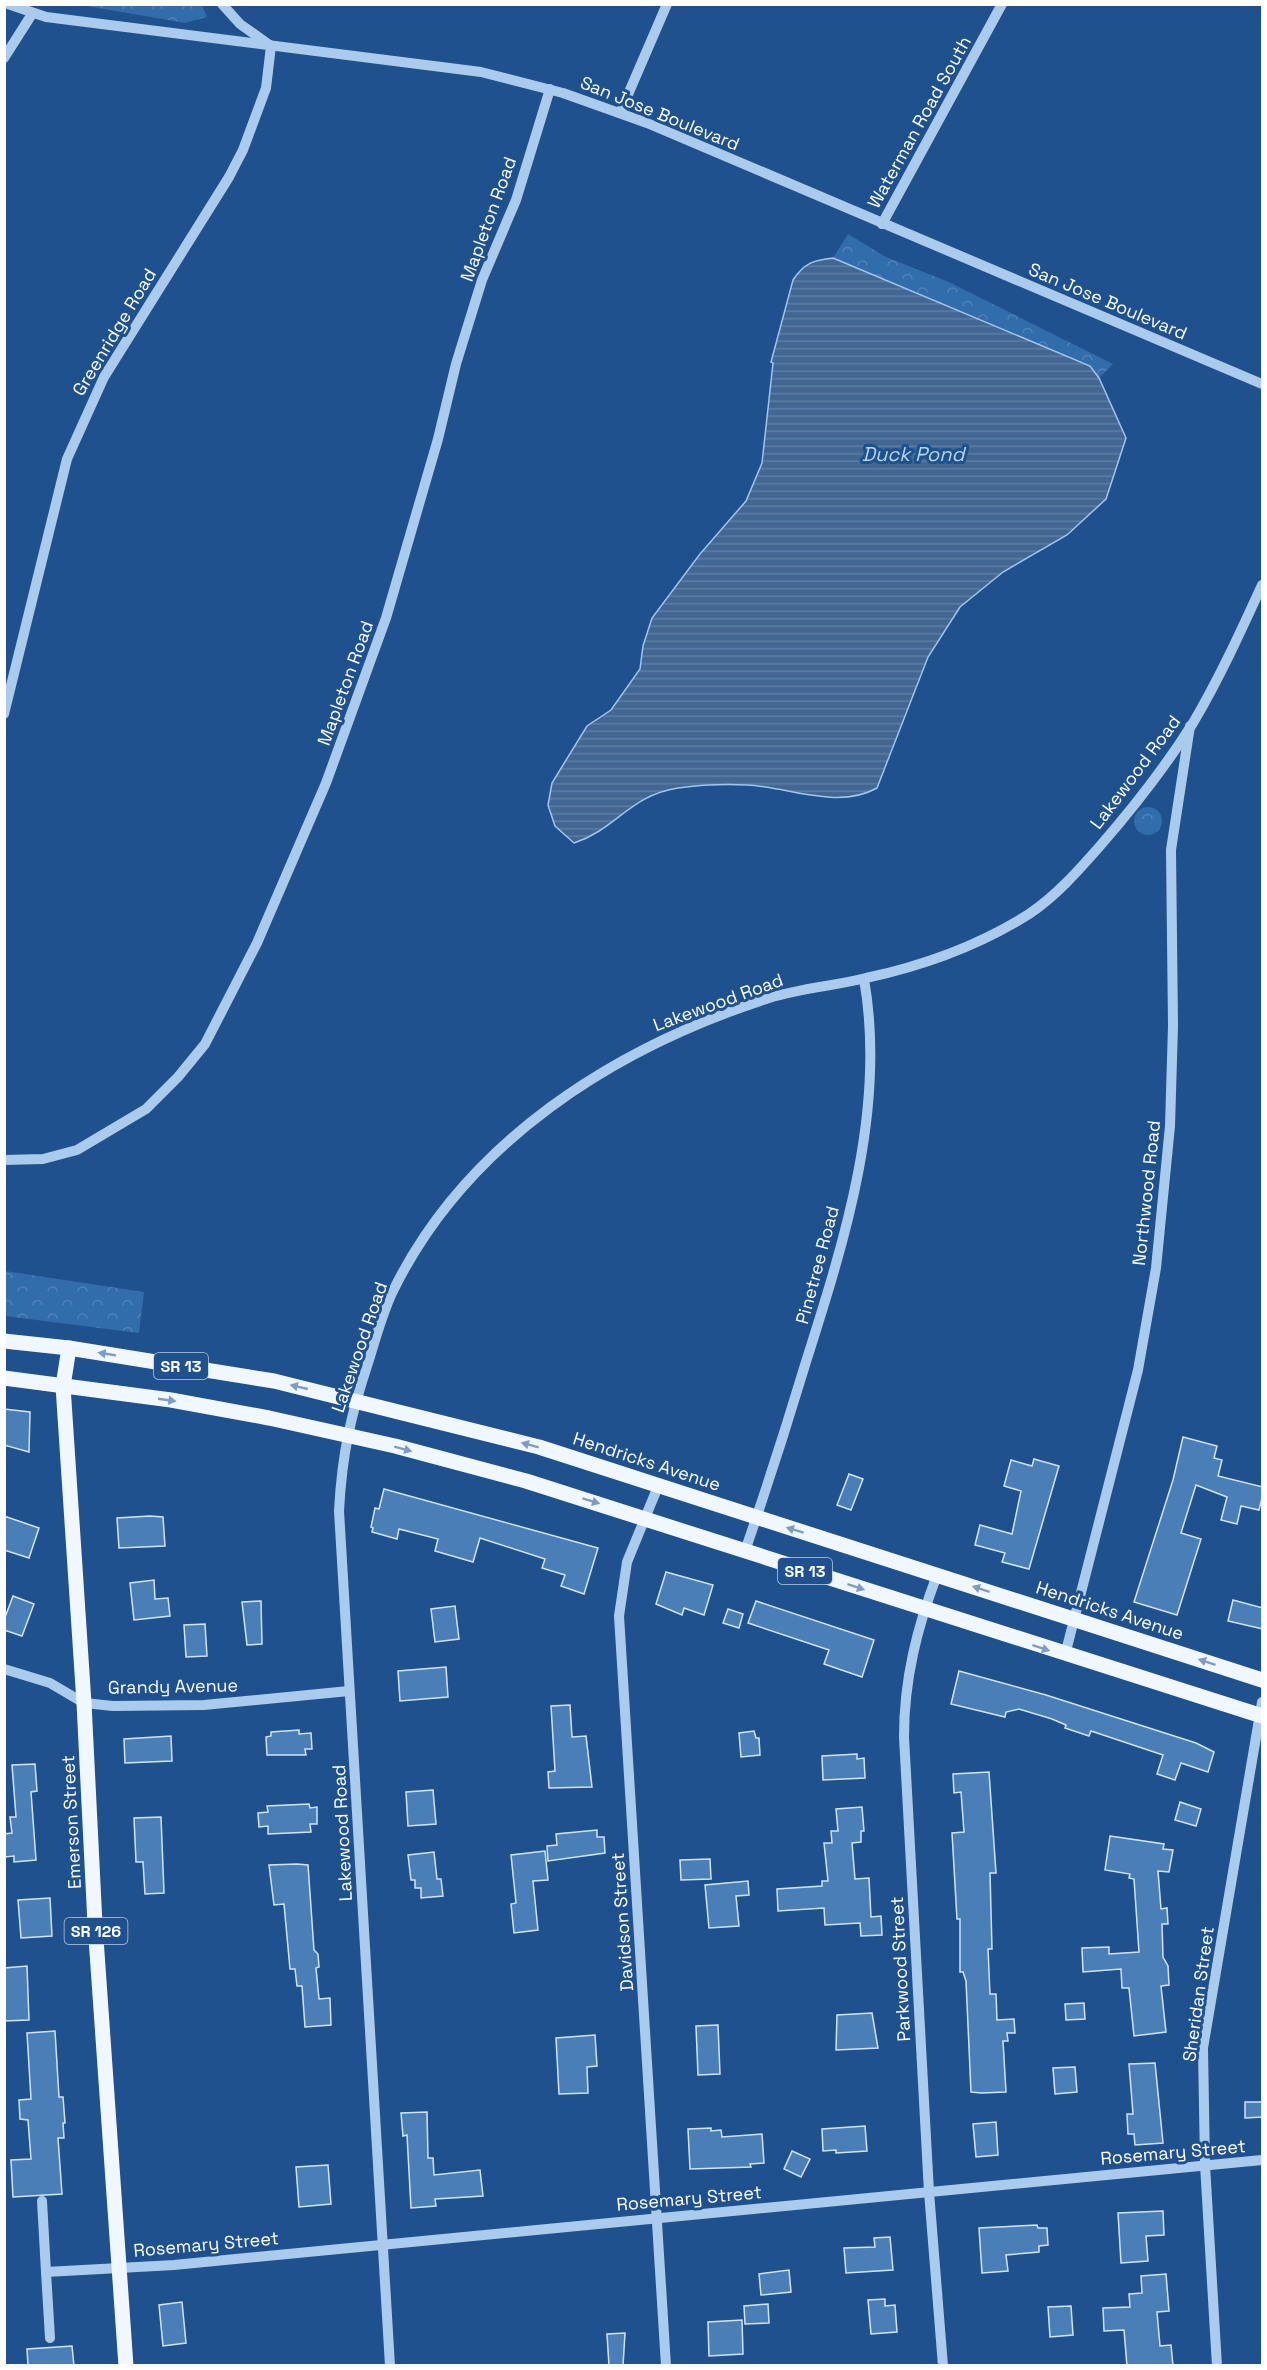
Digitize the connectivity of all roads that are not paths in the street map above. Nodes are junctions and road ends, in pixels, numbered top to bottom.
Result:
1 (8, 4) edge
2 (222, 4) edge
3 (668, 4) edge
4 (1002, 4) edge
5 (32, 14) junction
6 (271, 46) junction
7 (4, 58) edge
8 (550, 89) junction
9 (620, 113) junction
10 (882, 224) junction
11 (1263, 384) edge
12 (1263, 585) edge
13 (4, 714) edge
14 (1191, 726) junction
15 (864, 979) junction
16 (4, 1161) edge
17 (4, 1341) edge
18 (49, 1346) junction
19 (69, 1348) junction
20 (4, 1352) edge
21 (4, 1378) edge
22 (63, 1386) junction
23 (356, 1400) junction
24 (346, 1436) junction
25 (658, 1484) junction
26 (644, 1518) junction
27 (757, 1518) junction
28 (746, 1551) junction
29 (937, 1575) junction
30 (924, 1610) junction
31 (1075, 1620) junction
32 (1065, 1655) junction
33 (4, 1669) edge
34 (1263, 1680) edge
35 (349, 1691) junction
36 (84, 1703) junction
37 (1261, 1711) edge
38 (1263, 2160) edge
39 (1205, 2165) junction
40 (929, 2192) junction
41 (42, 2202) dead end
42 (657, 2217) junction
43 (382, 2243) junction
44 (119, 2267) junction
45 (46, 2272) junction
46 (50, 2338) dead end
47 (126, 2366) edge
48 (390, 2366) edge
49 (666, 2366) edge
50 (943, 2366) edge
51 (1217, 2366) edge

1 - 5 street, San Jose Boulevard
2 - 6 street
3 - 9 street
4 - 10 street, Waterman Road South
5 - 6 street, San Jose Boulevard
5 - 7 street
6 - 8 street, San Jose Boulevard
6 - 13 street, Greenridge Road
8 - 9 street, San Jose Boulevard
8 - 16 street, Mapleton Road
9 - 10 street, San Jose Boulevard
10 - 11 street, San Jose Boulevard
12 - 14 street, Lakewood Road
14 - 15 street, Lakewood Road
14 - 31 street, Northwood Road
15 - 23 street, Lakewood Road
15 - 27 street, Pinetree Road
17 - 18 main road, Hendricks Avenue / SR 13
18 - 19 main road, Hendricks Avenue / SR 13
18 - 20 main road
19 - 22 main road, Emerson Street / SR 126
23 -> 19 main road, Hendricks Avenue / SR 13
21 - 22 main road, SR 13
22 -> 24 main road, SR 13
22 - 36 main road, Emerson Street / SR 126
23 - 24 street, Lakewood Road
25 -> 23 main road, Hendricks Avenue / SR 13
24 -> 26 main road, SR 13
24 - 35 street, Lakewood Road
25 - 26 street, Davidson Street
25 - 27 main road, Hendricks Avenue / SR 13
26 - 28 main road, SR 13
26 - 42 street, Davidson Street
27 - 28 street, Pinetree Road
29 -> 27 main road, Hendricks Avenue / SR 13
28 -> 30 main road, SR 13
29 - 30 street, Parkwood Street
31 -> 29 main road, Hendricks Avenue / SR 13
30 -> 32 main road, SR 13
30 - 40 street, Parkwood Street
31 - 32 street, Northwood Road
34 -> 31 main road, Hendricks Avenue / SR 13
32 - 37 main road, SR 13
33 - 36 street, Grandy Avenue
35 - 36 street, Grandy Avenue
35 - 43 street, Lakewood Road
36 - 44 main road, Emerson Street / SR 126
37 - 39 street, Sheridan Street
38 - 39 street, Rosemary Street
39 - 40 street, Rosemary Street
39 - 51 street, Sheridan Street
40 - 42 street, Rosemary Street
40 - 50 street, Parkwood Street
41 - 45 street
42 - 43 street, Rosemary Street
42 - 49 street, Davidson Street
43 - 44 street, Rosemary Street
43 - 48 street, Lakewood Road
44 - 45 street, Rosemary Street
44 - 47 main road, Emerson Street / SR 126
45 - 46 street

